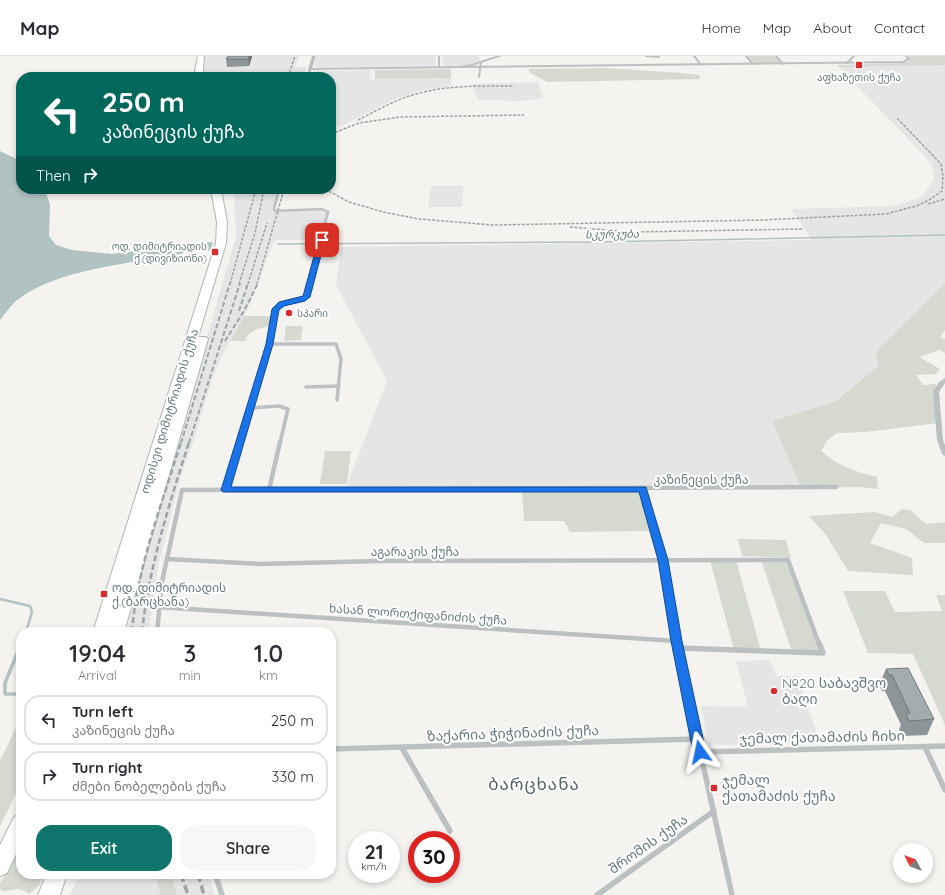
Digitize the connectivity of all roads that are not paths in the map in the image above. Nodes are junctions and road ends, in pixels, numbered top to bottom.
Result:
1 (195, 56) edge
2 (201, 56) edge
3 (314, 56) edge
4 (439, 56) edge
5 (500, 56) edge
6 (646, 56) edge
7 (694, 56) edge
8 (746, 56) edge
9 (776, 56) edge
10 (854, 56) edge
11 (906, 56) edge
12 (659, 57) edge
13 (481, 62) junction
14 (846, 63) junction
15 (753, 64) junction
16 (783, 64) junction
17 (701, 65) junction
18 (440, 67) junction
19 (458, 67) junction
20 (479, 67) junction
21 (310, 69) junction
22 (193, 72) edge
23 (199, 72) edge
24 (309, 72) edge
25 (479, 77) dead end
26 (217, 194) edge
27 (225, 194) edge
28 (277, 194) edge
29 (270, 344) junction
30 (945, 380) edge
31 (339, 386) junction
32 (306, 387) dead end
33 (337, 400) dead end
34 (250, 408) junction
35 (945, 454) edge
36 (836, 487) dead end
37 (643, 489) junction
38 (226, 490) junction
39 (269, 490) junction
40 (167, 559) junction
41 (663, 560) junction
42 (158, 607) junction
43 (103, 627) edge
44 (117, 627) edge
45 (156, 627) edge
46 (676, 641) junction
47 (678, 648) junction
48 (697, 739) junction
49 (945, 746) edge
50 (925, 747) junction
51 (402, 748) junction
52 (336, 749) edge
53 (700, 752) junction
54 (945, 790) edge
55 (714, 811) junction
56 (450, 831) dead end
57 (16, 833) edge
58 (0, 866) edge
59 (55, 879) edge
60 (217, 879) edge
61 (49, 895) edge
62 (222, 895) edge
63 (597, 895) edge
64 (732, 895) edge

1 - 22 main road
2 - 23 main road
3 - 21 street
4 - 18 street
5 - 13 street
6 - 12 street
7 - 17 street
8 - 15 street
9 - 16 street
10 - 14 street
11 - 14 street
13 - 19 street
13 - 20 street
14 - 16 street
15 - 16 street
15 - 17 street
17 - 20 street
18 - 19 street
18 - 21 street
19 - 20 street
20 - 25 street
21 - 24 street
26 - 43 main road, ოდისეი დიმიტრიადის ქუჩა
27 - 44 main road, ოდისეი დიმიტრიადის ქუჩა
28 - 29 street
29 - 31 street
29 - 34 street
30 - 35 street
31 - 32 street
31 - 33 street
34 - 38 street
34 - 39 street
36 - 37 street, კაზინეცის ქუჩა
37 - 39 street, კაზინეცის ქუჩა
37 - 41 street
38 - 39 street, კაზინეცის ქუჩა
38 - 40 street, კაზინეცის ქუჩა
40 - 41 street, აგარაკის ქუჩა
40 - 42 street
41 - 46 street
41 - 47 street, აგარაკის ქუჩა
42 - 45 street
42 - 46 street, ხასან ლორთქიფანიძის ქუჩა
46 - 47 street
47 - 48 street
48 - 51 street, ზაქარია ჭიჭინაძის ქუჩა
48 - 53 street
49 - 50 street, ჯემალ ქათამაძის ჩიხი
50 - 53 street, ჯემალ ქათამაძის ჩიხი
50 - 54 street
51 - 52 street, ზაქარია ჭიჭინაძის ქუჩა
51 - 56 street
53 - 55 street
55 - 63 street, შრომის ქუჩა
55 - 64 street
57 - 58 main road
59 - 61 main road
60 - 62 street

